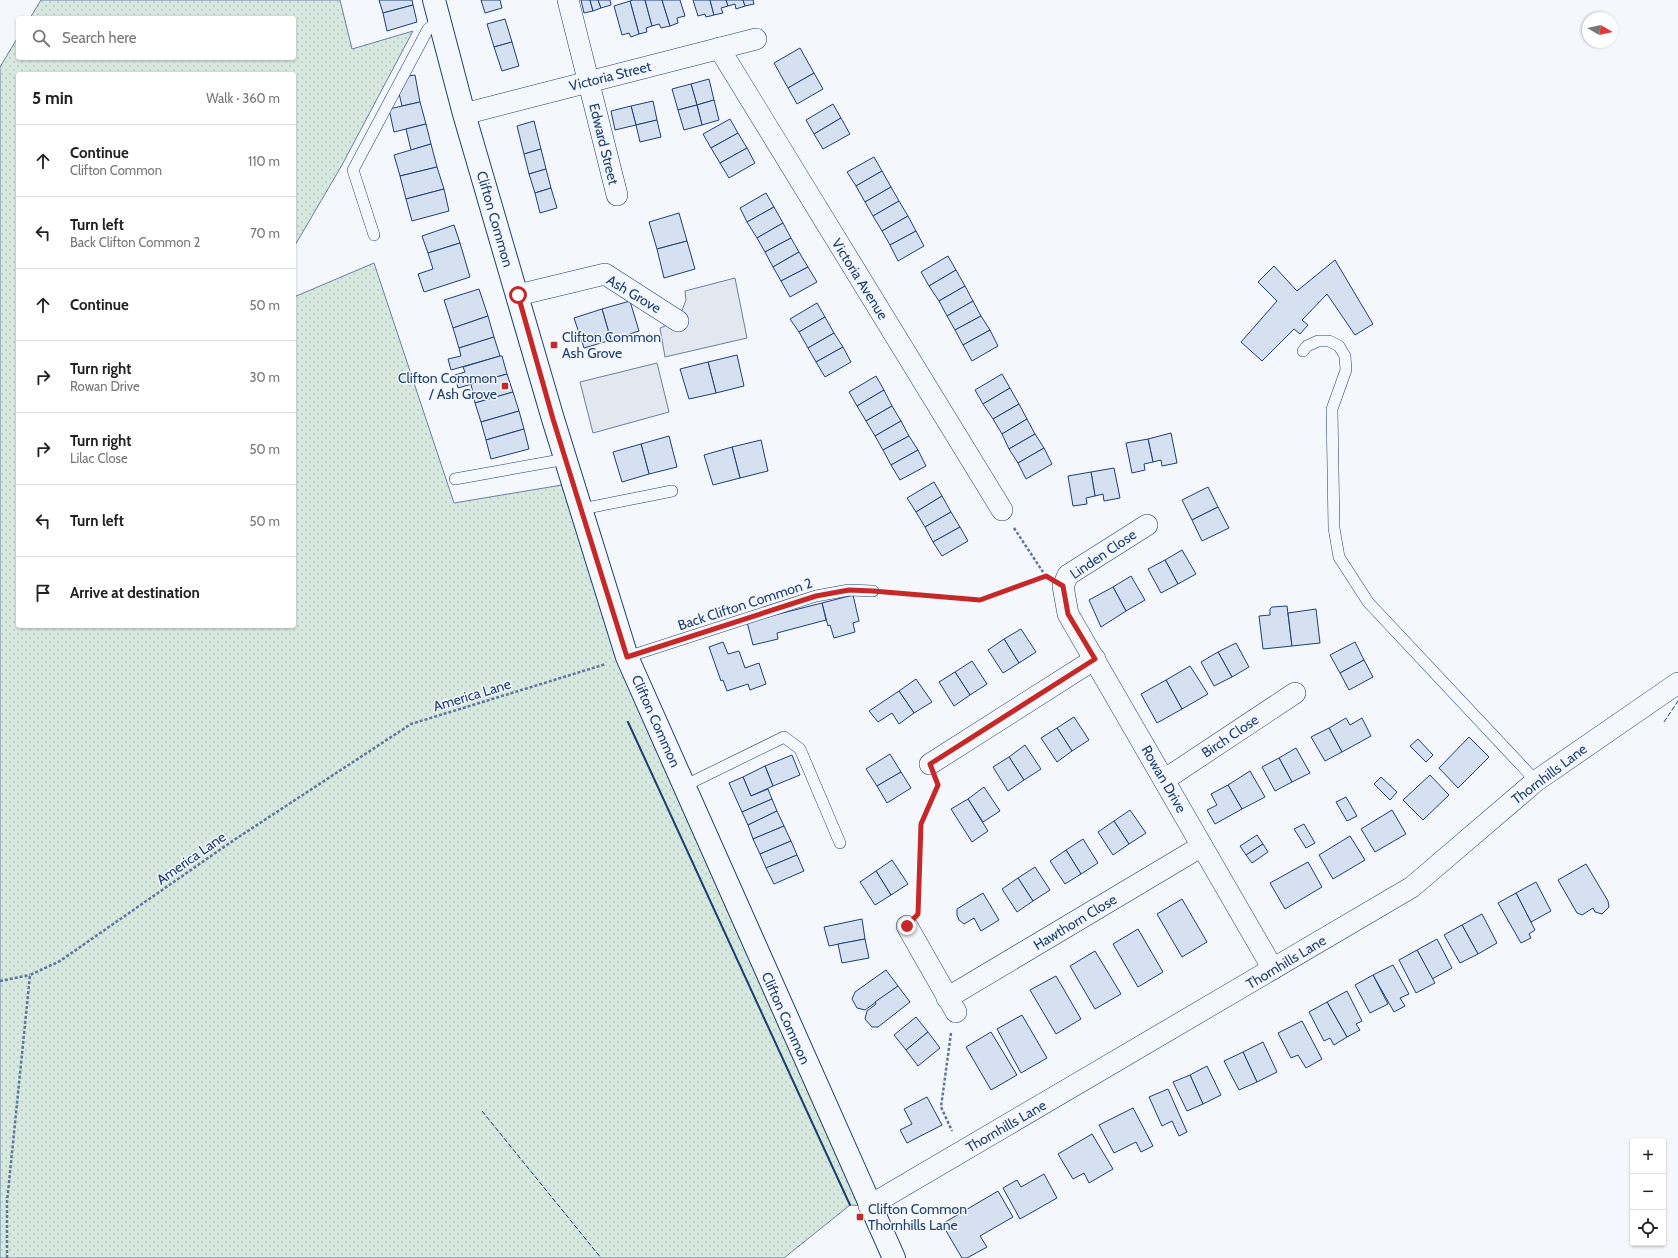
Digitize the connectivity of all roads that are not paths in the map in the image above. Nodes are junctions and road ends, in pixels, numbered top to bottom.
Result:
1 (568, 0) edge
2 (437, 10) edge
3 (756, 39) dead end
4 (719, 48) junction
5 (588, 82) junction
6 (464, 114) junction
7 (617, 195) dead end
8 (374, 234) dead end
9 (518, 295) junction
10 (678, 321) dead end
11 (1302, 351) dead end
12 (566, 459) junction
13 (456, 479) dead end
14 (672, 491) dead end
15 (582, 509) junction
16 (1002, 510) road end
17 (1147, 525) dead end
18 (1063, 586) joint
19 (873, 591) road end
20 (627, 657) junction
21 (1095, 659) junction
22 (1678, 683) edge
23 (1296, 692) dead end
24 (930, 764) road end
25 (1164, 780) junction
26 (1536, 781) junction
27 (684, 786) junction
28 (840, 843) dead end
29 (1202, 846) junction
30 (907, 926) road end
31 (1273, 969) junction
32 (869, 1206) junction
33 (894, 1258) edge

1 - 5 street, Edward Street
2 - 6 main road, Clifton Common
2 - 8 lane
3 - 4 street, Victoria Street
4 - 5 street, Victoria Street
4 - 16 street, Victoria Avenue
5 - 6 street, Victoria Street
5 - 7 street, Edward Street
6 - 9 main road, Clifton Common
9 - 10 street, Ash Grove
9 - 12 main road, Clifton Common
11 - 26 lane
12 - 13 lane
12 - 15 main road, Clifton Common
14 - 15 lane
15 - 20 main road, Clifton Common
17 - 18 street, Linden Close
18 - 21 street, Rowan Drive
19 - 20 lane, Back Clifton Common 2
20 - 27 main road, Clifton Common
21 - 24 street
21 - 25 street, Rowan Drive
22 - 26 street, Thornhills Lane
23 - 25 street, Birch Close
25 - 29 street, Rowan Drive
26 - 31 street, Thornhills Lane
27 - 28 lane
27 - 32 main road, Clifton Common
29 - 30 street, Hawthorn Close
29 - 31 street, Rowan Drive
31 - 32 street, Thornhills Lane
32 - 33 main road, Clifton Common

